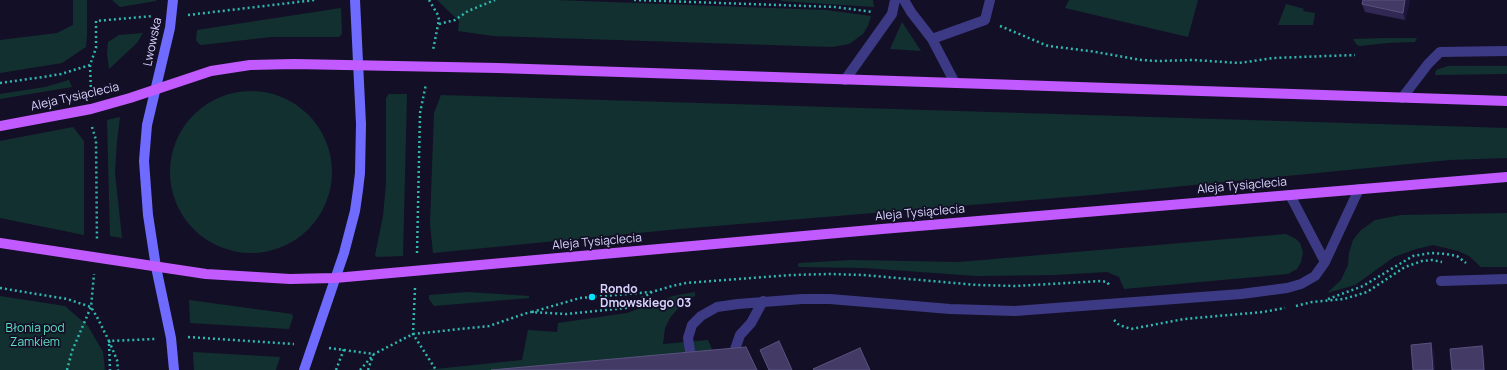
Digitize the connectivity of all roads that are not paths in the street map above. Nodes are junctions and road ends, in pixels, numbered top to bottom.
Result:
1 (173, 0) edge
2 (355, 0) edge
3 (895, 0) edge
4 (904, 0) edge
5 (990, 0) edge
6 (932, 40) junction
7 (1507, 51) edge
8 (358, 65) junction
9 (845, 80) junction
10 (955, 83) junction
11 (156, 90) junction
12 (1402, 98) junction
13 (1507, 101) edge
14 (0, 126) edge
15 (1507, 177) edge
16 (1359, 189) junction
17 (1290, 195) junction
18 (0, 243) edge
19 (1325, 262) junction
20 (156, 267) junction
21 (335, 278) junction
22 (1507, 279) edge
23 (1441, 281) dead end
24 (763, 301) junction
25 (692, 364) edge
26 (174, 370) edge
27 (304, 370) edge
28 (736, 370) edge

1 - 11 main road, Lwowska
2 - 8 main road
3 - 9 street
4 - 6 street
5 - 6 street
6 - 10 street
7 - 12 street
8 - 9 main road
8 - 11 main road, Aleja Tysiąclecia
8 - 21 main road
9 - 10 main road
10 - 12 main road
11 - 14 main road, Aleja Tysiąclecia
11 - 20 main road, Lwowska
12 - 13 main road
15 - 16 main road, Aleja Tysiąclecia
16 - 17 main road, Aleja Tysiąclecia
16 - 19 street
17 - 19 street
17 - 21 main road, Aleja Tysiąclecia
18 - 20 main road
19 - 24 street
20 - 21 main road, Aleja Tysiąclecia
20 - 26 main road, Lwowska
21 - 27 main road
22 - 23 street
24 - 25 street
24 - 28 street

